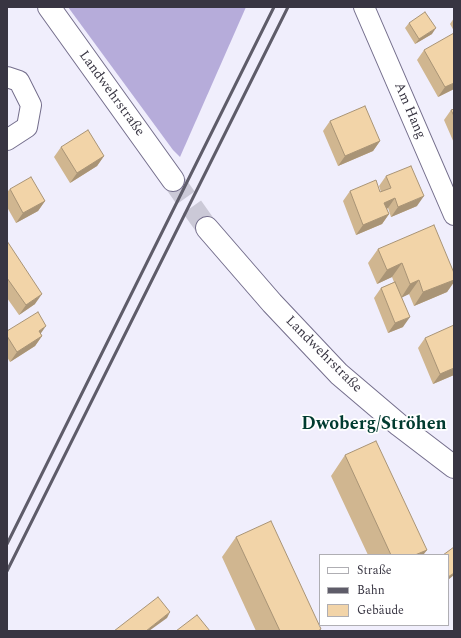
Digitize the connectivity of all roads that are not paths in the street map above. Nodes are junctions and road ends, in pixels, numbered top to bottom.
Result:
1 (48, 7) edge
2 (364, 7) edge
3 (7, 77) edge
4 (7, 140) edge
5 (173, 180) tunnel mouth
6 (454, 215) edge
7 (207, 228) tunnel mouth
8 (454, 467) edge

1 - 5 street, Landwehrstraße
2 - 6 street, Am Hang
3 - 4 street
7 - 8 street, Landwehrstraße

